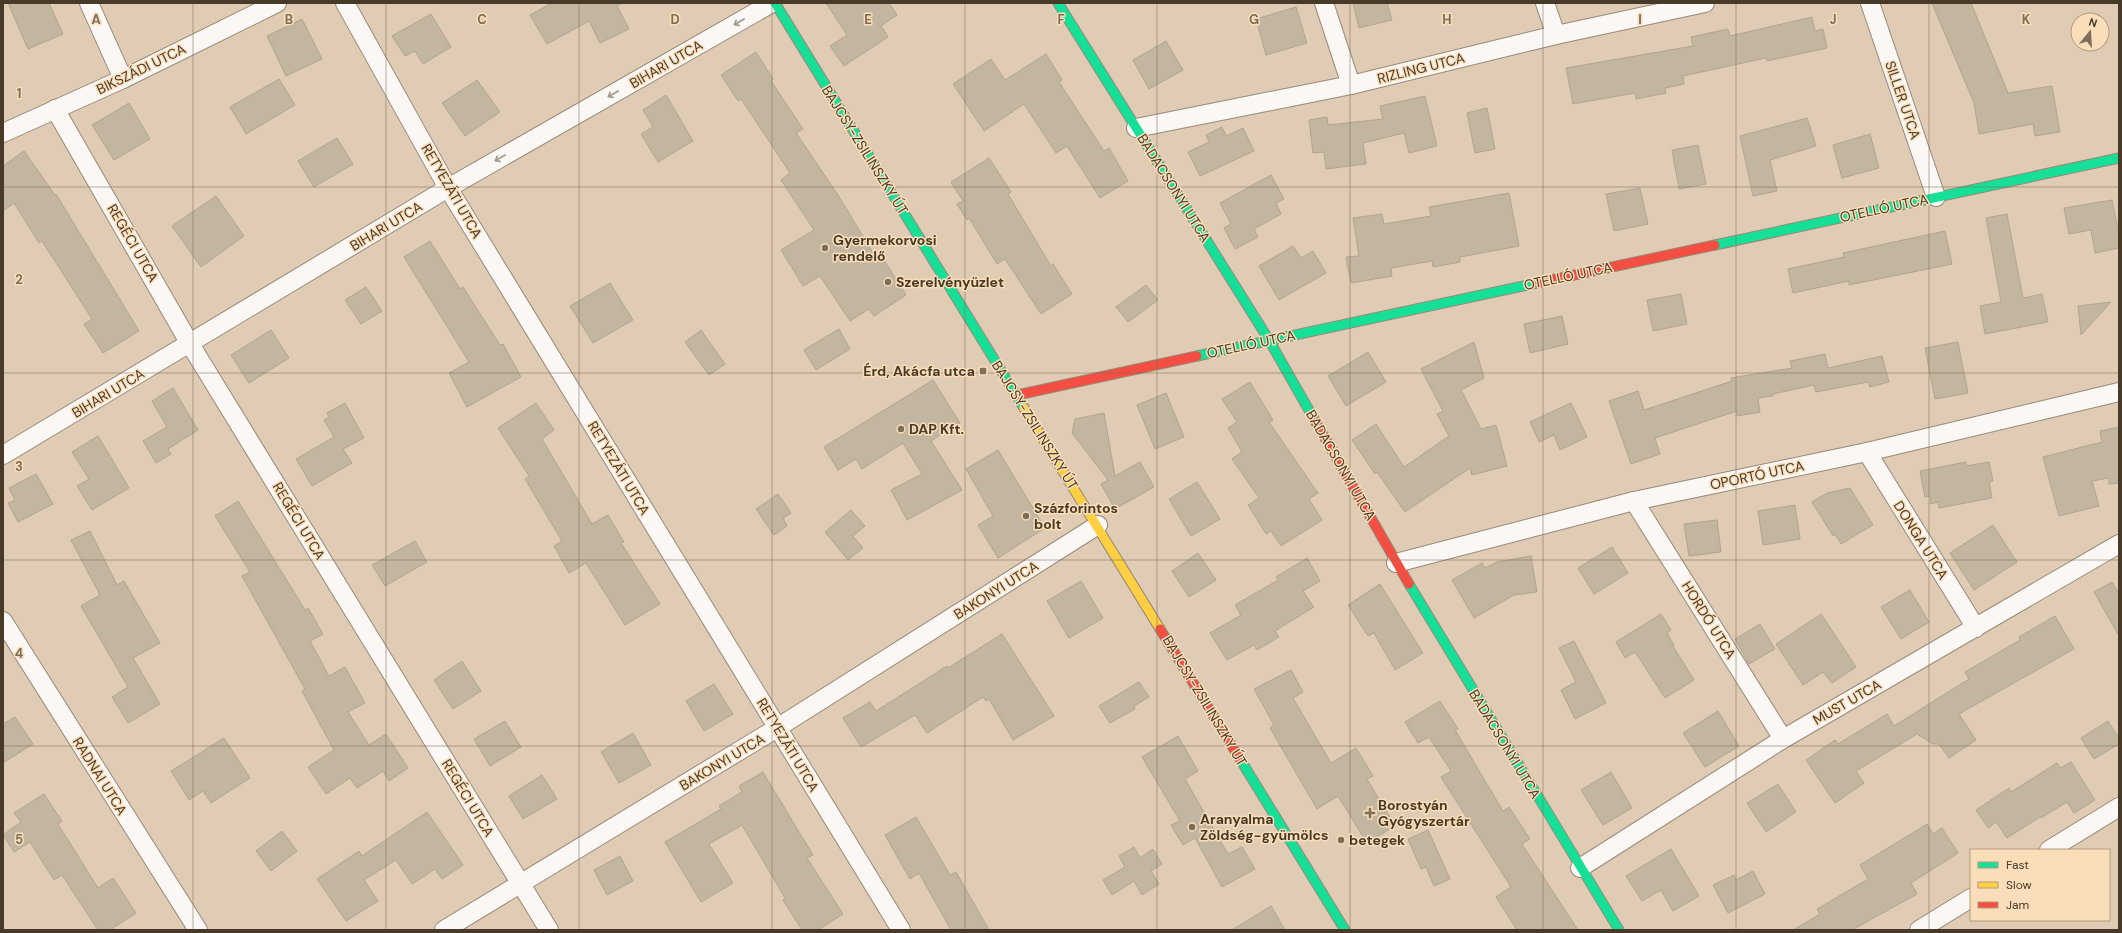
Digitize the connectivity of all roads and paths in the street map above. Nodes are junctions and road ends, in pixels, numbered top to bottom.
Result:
1 (89, 3) edge
2 (277, 3) edge
3 (345, 3) edge
4 (774, 3) edge
5 (1058, 3) edge
6 (1324, 3) edge
7 (1545, 3) edge
8 (1705, 3) edge
9 (1870, 3) edge
10 (1556, 35) junction
11 (123, 79) junction
12 (1351, 86) junction
13 (55, 109) junction
14 (1136, 128) junction
15 (3, 133) edge
16 (2119, 158) edge
17 (448, 188) junction
18 (1936, 197) junction
19 (1269, 340) junction
20 (190, 344) junction
21 (2119, 392) edge
22 (1017, 395) junction
23 (1867, 452) junction
24 (3, 455) edge
25 (1634, 501) junction
26 (1098, 525) junction
27 (2119, 544) edge
28 (1396, 563) junction
29 (3, 622) edge
30 (1976, 628) junction
31 (777, 728) junction
32 (1783, 739) junction
33 (2119, 807) edge
34 (2051, 849) edge
35 (1580, 868) junction
36 (520, 884) junction
37 (1970, 899) edge
38 (198, 930) edge
39 (444, 930) edge
40 (548, 930) edge
41 (900, 930) edge
42 (1345, 930) edge
43 (1619, 930) edge
44 (1919, 930) edge

1 - 11 street
2 - 11 street, BIKSZÁDI UTCA
3 - 17 street, RETYEZÁTI UTCA
4 -> 17 street, BIHARI UTCA
4 - 22 street, BAJCSY-ZSILINSZKY ÚT
5 - 14 street, BADACSONYI UTCA
6 - 12 street
7 - 10 street
8 - 10 street, RIZLING UTCA
9 - 18 street, SILLER UTCA
10 - 12 street, RIZLING UTCA
11 - 13 street, BIKSZÁDI UTCA
12 - 14 street, RIZLING UTCA
13 - 15 street, BIKSZÁDI UTCA
13 - 20 street, REGÉCI UTCA
14 - 19 street, BADACSONYI UTCA
16 - 18 street, OTELLÓ UTCA
17 - 20 street, BIHARI UTCA
17 - 31 street, RETYEZÁTI UTCA
18 - 19 street, OTELLÓ UTCA
19 - 22 street, OTELLÓ UTCA
19 - 28 street, BADACSONYI UTCA
20 - 24 street, BIHARI UTCA
20 - 36 street, REGÉCI UTCA
21 - 23 street, OPORTÓ UTCA
22 - 26 street, BAJCSY-ZSILINSZKY ÚT
23 - 25 street, OPORTÓ UTCA
23 - 30 street, DONGA UTCA
25 - 28 street, OPORTÓ UTCA
25 - 32 street, HORDÓ UTCA
26 - 31 street, BAKONYI UTCA
26 - 42 street, BAJCSY-ZSILINSZKY ÚT
27 - 30 street, MUST UTCA
28 - 35 street, BADACSONYI UTCA
29 - 38 street, RADNAI UTCA
30 - 32 street, MUST UTCA
31 - 36 street, BAKONYI UTCA
31 - 41 street, RETYEZÁTI UTCA
32 - 35 street, MUST UTCA
33 - 34 street
35 - 43 street, BADACSONYI UTCA
36 - 39 street, BAKONYI UTCA
36 - 40 street, REGÉCI UTCA
37 - 44 street

